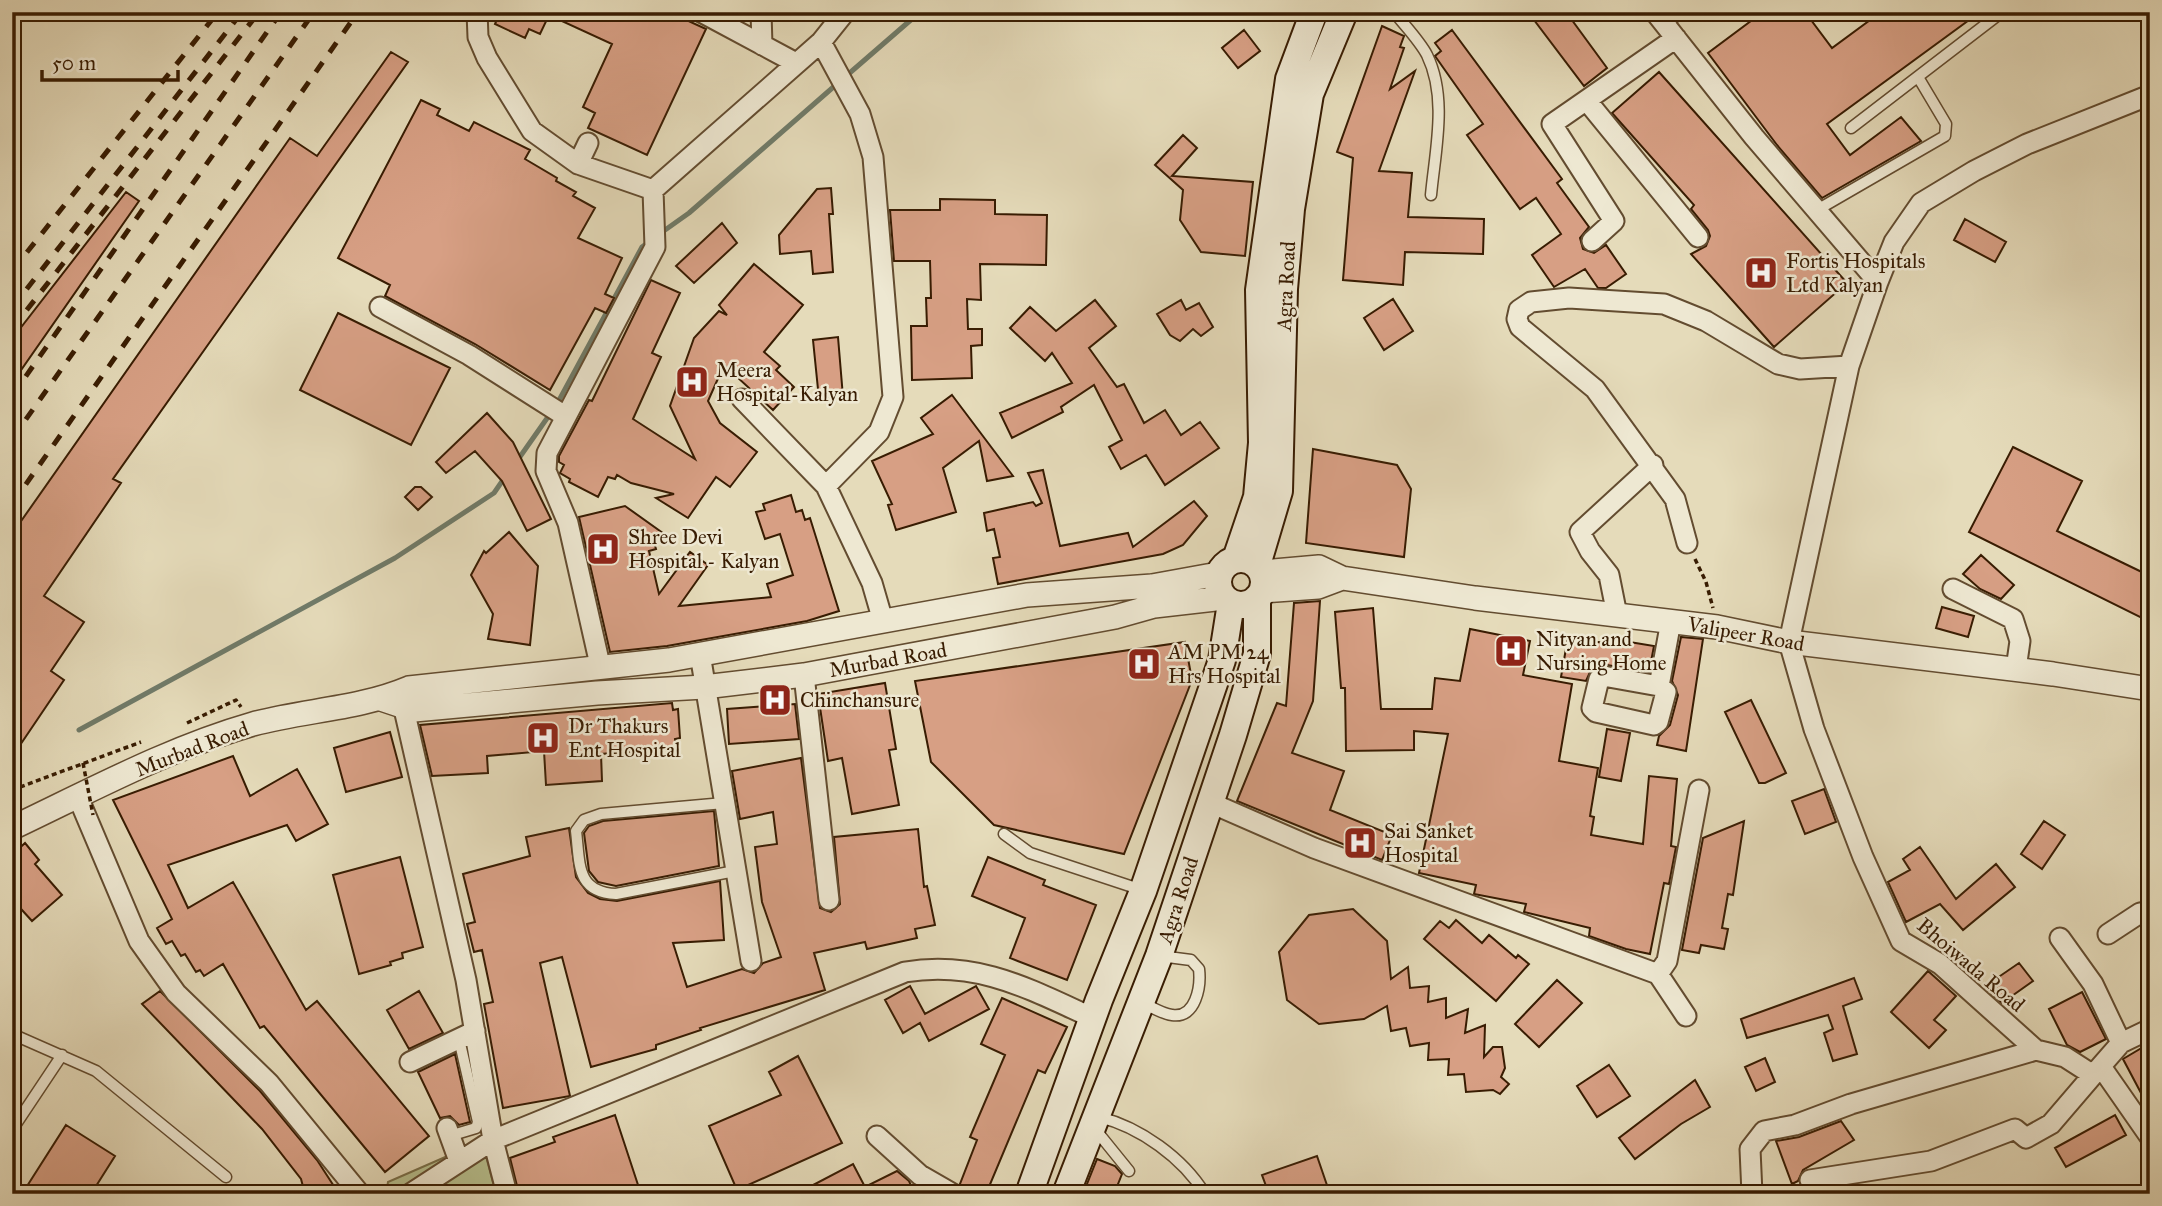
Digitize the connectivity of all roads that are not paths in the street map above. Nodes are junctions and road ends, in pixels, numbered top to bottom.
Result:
1 (477, 12) edge
2 (701, 12) edge
3 (761, 12) edge
4 (845, 12) edge
5 (1314, 12) edge
6 (1345, 12) edge
7 (1394, 12) edge
8 (1682, 12) edge
9 (1843, 12) edge
10 (1860, 12) edge
11 (2002, 12) edge
12 (1665, 25) edge
13 (821, 42) junction
14 (762, 45) junction
15 (796, 64) junction
16 (1918, 77) junction
17 (2150, 95) edge
18 (1587, 101) junction
19 (1851, 128) dead end
20 (588, 143) dead end
21 (578, 164) junction
22 (1431, 195) dead end
23 (654, 200) junction
24 (1817, 210) junction
25 (1698, 237) dead end
26 (1592, 241) dead end
27 (1878, 282) junction
28 (380, 307) dead end
29 (1849, 366) junction
30 (742, 399) dead end
31 (565, 416) junction
32 (1653, 465) junction
33 (827, 486) junction
34 (1687, 543) road end
35 (1243, 583) junction
36 (1953, 589) dead end
37 (1617, 615) junction
38 (883, 621) junction
39 (1671, 621) junction
40 (1789, 642) junction
41 (700, 654) junction
42 (600, 665) junction
43 (2016, 669) junction
44 (804, 676) junction
45 (1659, 686) dead end
46 (704, 687) junction
47 (2150, 689) edge
48 (395, 699) junction
49 (1699, 789) dead end
50 (78, 797) junction
51 (724, 803) junction
52 (1210, 803) junction
53 (12, 828) edge
54 (1004, 834) dead end
55 (735, 870) junction
56 (1143, 891) junction
57 (829, 900) dead end
58 (2150, 911) edge
59 (2108, 934) dead end
60 (2060, 938) dead end
61 (1159, 956) junction
62 (751, 961) dead end
63 (1658, 974) junction
64 (1141, 1002) junction
65 (1686, 1016) dead end
66 (1093, 1018) junction
67 (2150, 1029) edge
68 (12, 1034) edge
69 (467, 1035) junction
70 (2121, 1043) junction
71 (2036, 1050) junction
72 (62, 1055) junction
73 (410, 1062) dead end
74 (2097, 1072) junction
75 (474, 1074) junction
76 (1093, 1121) junction
77 (12, 1130) edge
78 (456, 1131) joint
79 (877, 1136) dead end
80 (2150, 1137) edge
81 (493, 1140) junction
82 (466, 1157) junction
83 (1129, 1171) dead end
84 (226, 1177) dead end
85 (1810, 1180) dead end
86 (360, 1194) edge
87 (410, 1194) edge
88 (507, 1194) edge
89 (953, 1194) edge
90 (1029, 1194) edge
91 (1066, 1194) edge
92 (1205, 1194) edge
93 (1752, 1194) edge

1 - 21 street
2 - 14 street
3 - 14 street
4 - 13 street
5 - 35 main road, Agra Road
6 - 35 main road, Agra Road
7 - 22 lane
8 - 12 lane
9 - 10 lane
11 - 16 lane
12 - 18 street
12 - 24 street
13 - 15 street
13 - 33 street
14 - 15 street
15 - 23 street
16 - 19 lane
16 - 24 lane
17 - 27 street
18 - 25 street
18 - 26 street
20 - 21 street
21 - 23 street
23 - 31 street
24 - 27 street
27 - 29 street
28 - 31 street
29 - 32 street
29 - 40 street
30 - 33 street
31 - 42 street
32 - 34 street
32 - 37 street
33 - 38 street
35 - 37 street, Valipeer Road
35 - 38 street, Murbad Road
35 - 44 street, Murbad Road
35 - 52 main road, Agra Road
35 - 56 main road, Agra Road
36 - 43 street
37 - 39 street, Valipeer Road
38 - 41 street, Murbad Road
39 - 40 street, Valipeer Road
39 - 45 street
40 - 43 street, Valipeer Road
40 - 71 street, Bhoiwada Road
41 - 42 street, Murbad Road
41 - 46 street
42 - 48 street, Murbad Road
43 - 47 street, Valipeer Road
44 - 46 street, Murbad Road
44 - 57 street
46 - 48 street, Murbad Road
46 - 51 street
48 - 50 street, Murbad Road
48 - 69 street
49 - 63 street
50 - 53 street, Murbad Road
50 - 86 street
51 - 55 street
51 - 55 lane
52 - 61 main road, Agra Road
52 - 63 street
54 - 56 lane
55 - 62 street
56 - 66 main road, Agra Road
58 - 59 street
60 - 70 street
61 - 64 main road, Agra Road
61 - 64 lane
63 - 65 street
64 - 76 main road, Agra Road
66 - 81 street
66 - 90 main road, Agra Road
67 - 70 street
68 - 72 lane
69 - 73 street
69 - 75 street
70 - 74 street
71 - 74 street, Bhoiwada Road
71 - 93 street
72 - 77 lane
72 - 84 lane
74 - 80 street, Bhoiwada Road
74 - 85 street
75 - 78 lane
75 - 81 street
76 - 83 lane
76 - 91 main road, Agra Road
76 - 92 lane
78 - 82 street
79 - 89 street
81 - 82 street
81 - 88 street
82 - 87 street

